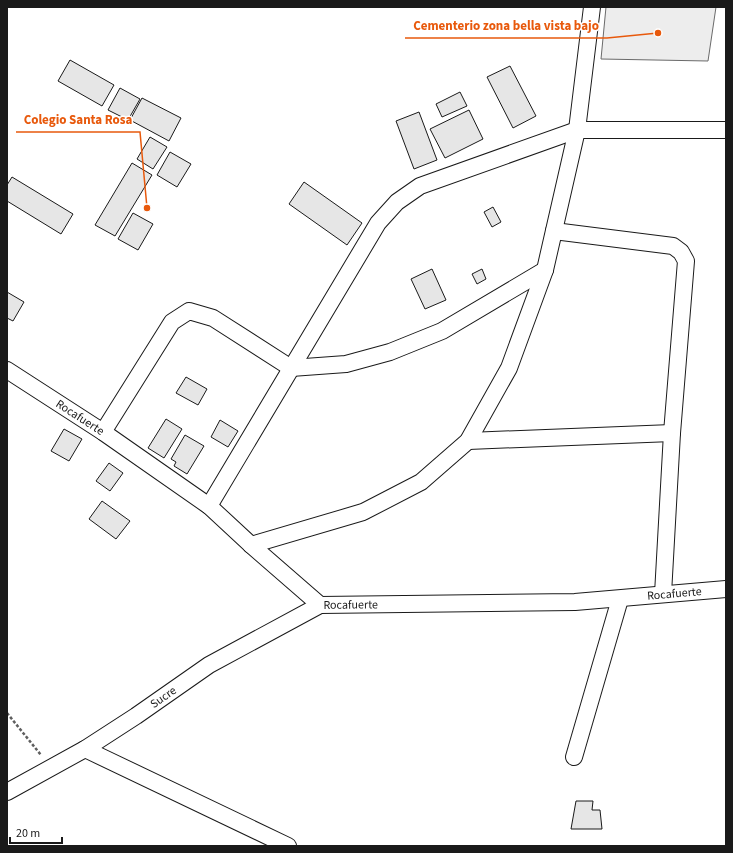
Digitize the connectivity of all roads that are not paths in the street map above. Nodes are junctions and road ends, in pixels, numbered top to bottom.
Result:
1 (592, 7) edge
2 (577, 130) junction
3 (726, 130) edge
4 (554, 231) junction
5 (545, 270) junction
6 (292, 368) junction
7 (7, 370) edge
8 (103, 432) junction
9 (672, 433) junction
10 (468, 441) junction
11 (209, 506) junction
12 (251, 546) junction
13 (726, 589) edge
14 (663, 594) junction
15 (620, 599) junction
16 (320, 605) junction
17 (85, 749) junction
18 (574, 757) dead end
19 (7, 792) edge
20 (288, 846) edge

1 - 2 street
2 - 3 street
2 - 4 street
2 - 6 street
4 - 5 street
4 - 9 street
5 - 6 street
5 - 10 street
6 - 8 street
6 - 11 street
7 - 8 street, Rocafuerte
8 - 11 street, Rocafuerte
9 - 10 street
9 - 14 street
10 - 12 street
11 - 12 street, Rocafuerte
12 - 16 street, Rocafuerte
13 - 14 street, Rocafuerte
14 - 15 street, Rocafuerte
15 - 16 street, Rocafuerte
15 - 18 street
16 - 17 street, Sucre
17 - 19 street, Sucre
17 - 20 street

